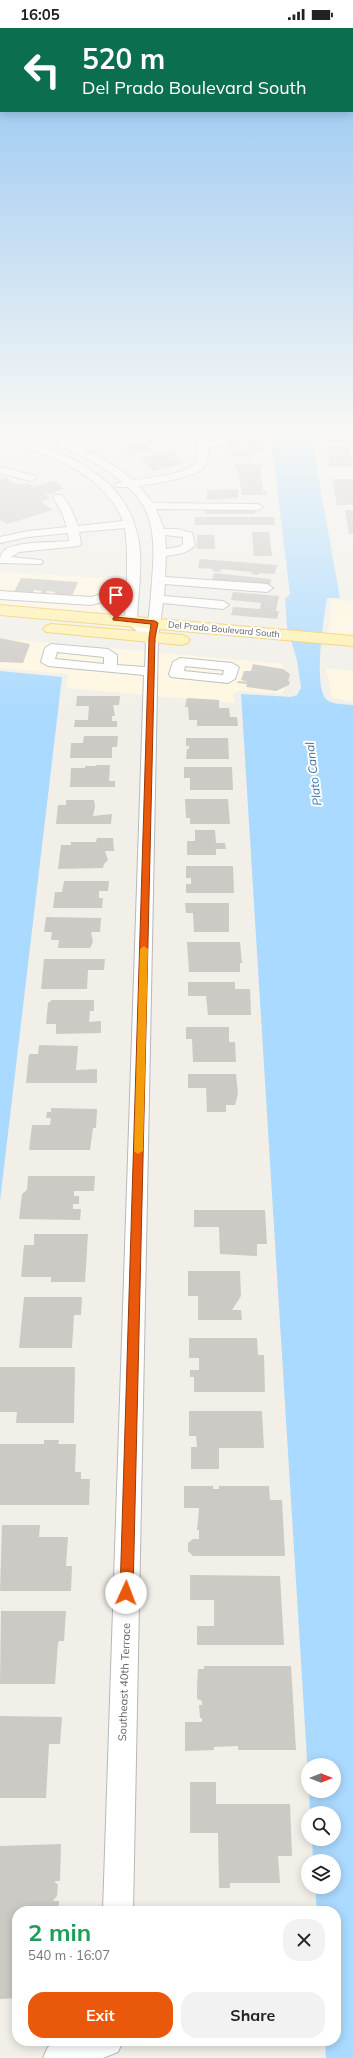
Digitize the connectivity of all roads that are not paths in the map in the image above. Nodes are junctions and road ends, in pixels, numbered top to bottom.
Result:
1 (129, 524) edge
2 (71, 525) edge
3 (121, 525) edge
4 (156, 525) edge
5 (73, 529) junction
6 (158, 532) junction
7 (0, 540) edge
8 (159, 553) junction
9 (1, 560) edge
10 (36, 562) dead end
11 (158, 580) junction
12 (267, 588) dead end
13 (0, 595) edge
14 (132, 595) junction
15 (157, 599) junction
16 (223, 605) dead end
17 (0, 610) edge
18 (131, 620) junction
19 (0, 624) edge
20 (153, 631) junction
21 (353, 641) edge
22 (325, 645) junction
23 (353, 655) edge
24 (151, 668) junction
25 (178, 668) dead end
26 (110, 669) dead end
27 (118, 1906) edge
28 (93, 2046) edge
29 (59, 2058) edge

1 - 14 street
2 - 5 street
3 - 5 street
4 - 6 street, Southeast 40th Terrace
5 - 7 street
5 - 9 street
6 - 8 street, Southeast 40th Terrace
6 - 8 street
8 - 11 street, Southeast 40th Terrace
9 - 10 street
11 - 12 street
11 - 15 street, Southeast 40th Terrace
13 - 14 street
14 - 18 street
15 - 16 street
15 - 20 street, Southeast 40th Terrace
17 - 18 main road, Del Prado Boulevard South
18 - 20 main road, Del Prado Boulevard South
19 - 20 main road, Del Prado Boulevard South
20 - 22 main road, Del Prado Boulevard South
20 - 24 street, Southeast 40th Terrace
21 - 22 main road, Del Prado Boulevard South
22 - 23 main road, Del Prado Boulevard South
24 - 25 street
24 - 26 street
24 - 27 street, Southeast 40th Terrace
28 - 29 street

